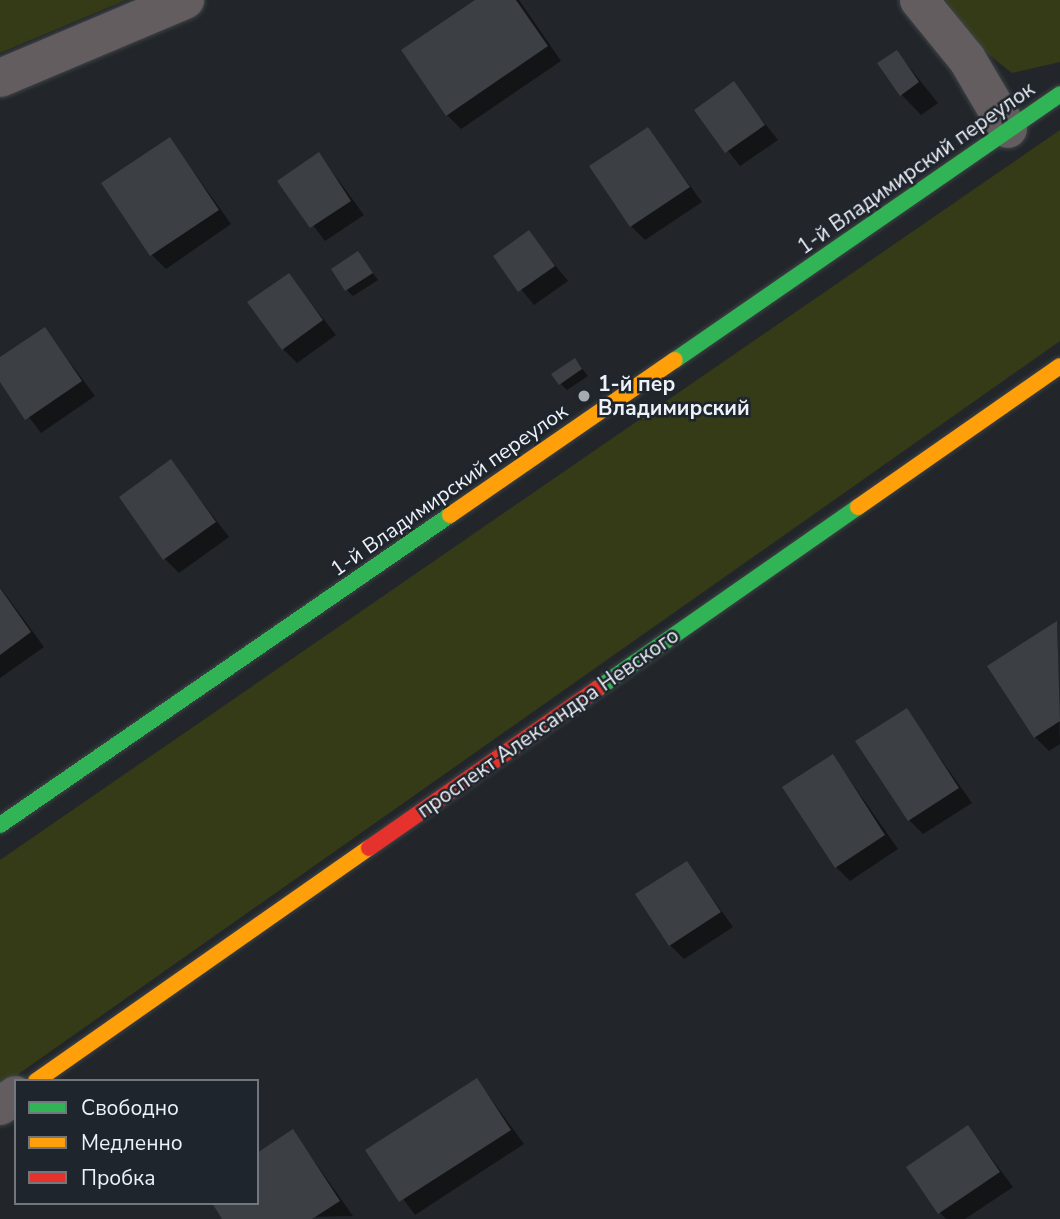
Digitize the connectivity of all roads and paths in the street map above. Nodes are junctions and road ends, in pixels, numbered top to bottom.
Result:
1 (185, 0) edge
2 (919, 0) edge
3 (0, 78) edge
4 (1060, 94) edge
5 (1008, 129) junction
6 (1060, 366) edge
7 (0, 825) edge
8 (39, 1079) edge

1 - 3 street
2 - 5 street
4 - 5 street, 1-й Владимирский переулок
5 - 7 street, 1-й Владимирский переулок
6 - 8 street, проспект Александра Невского

